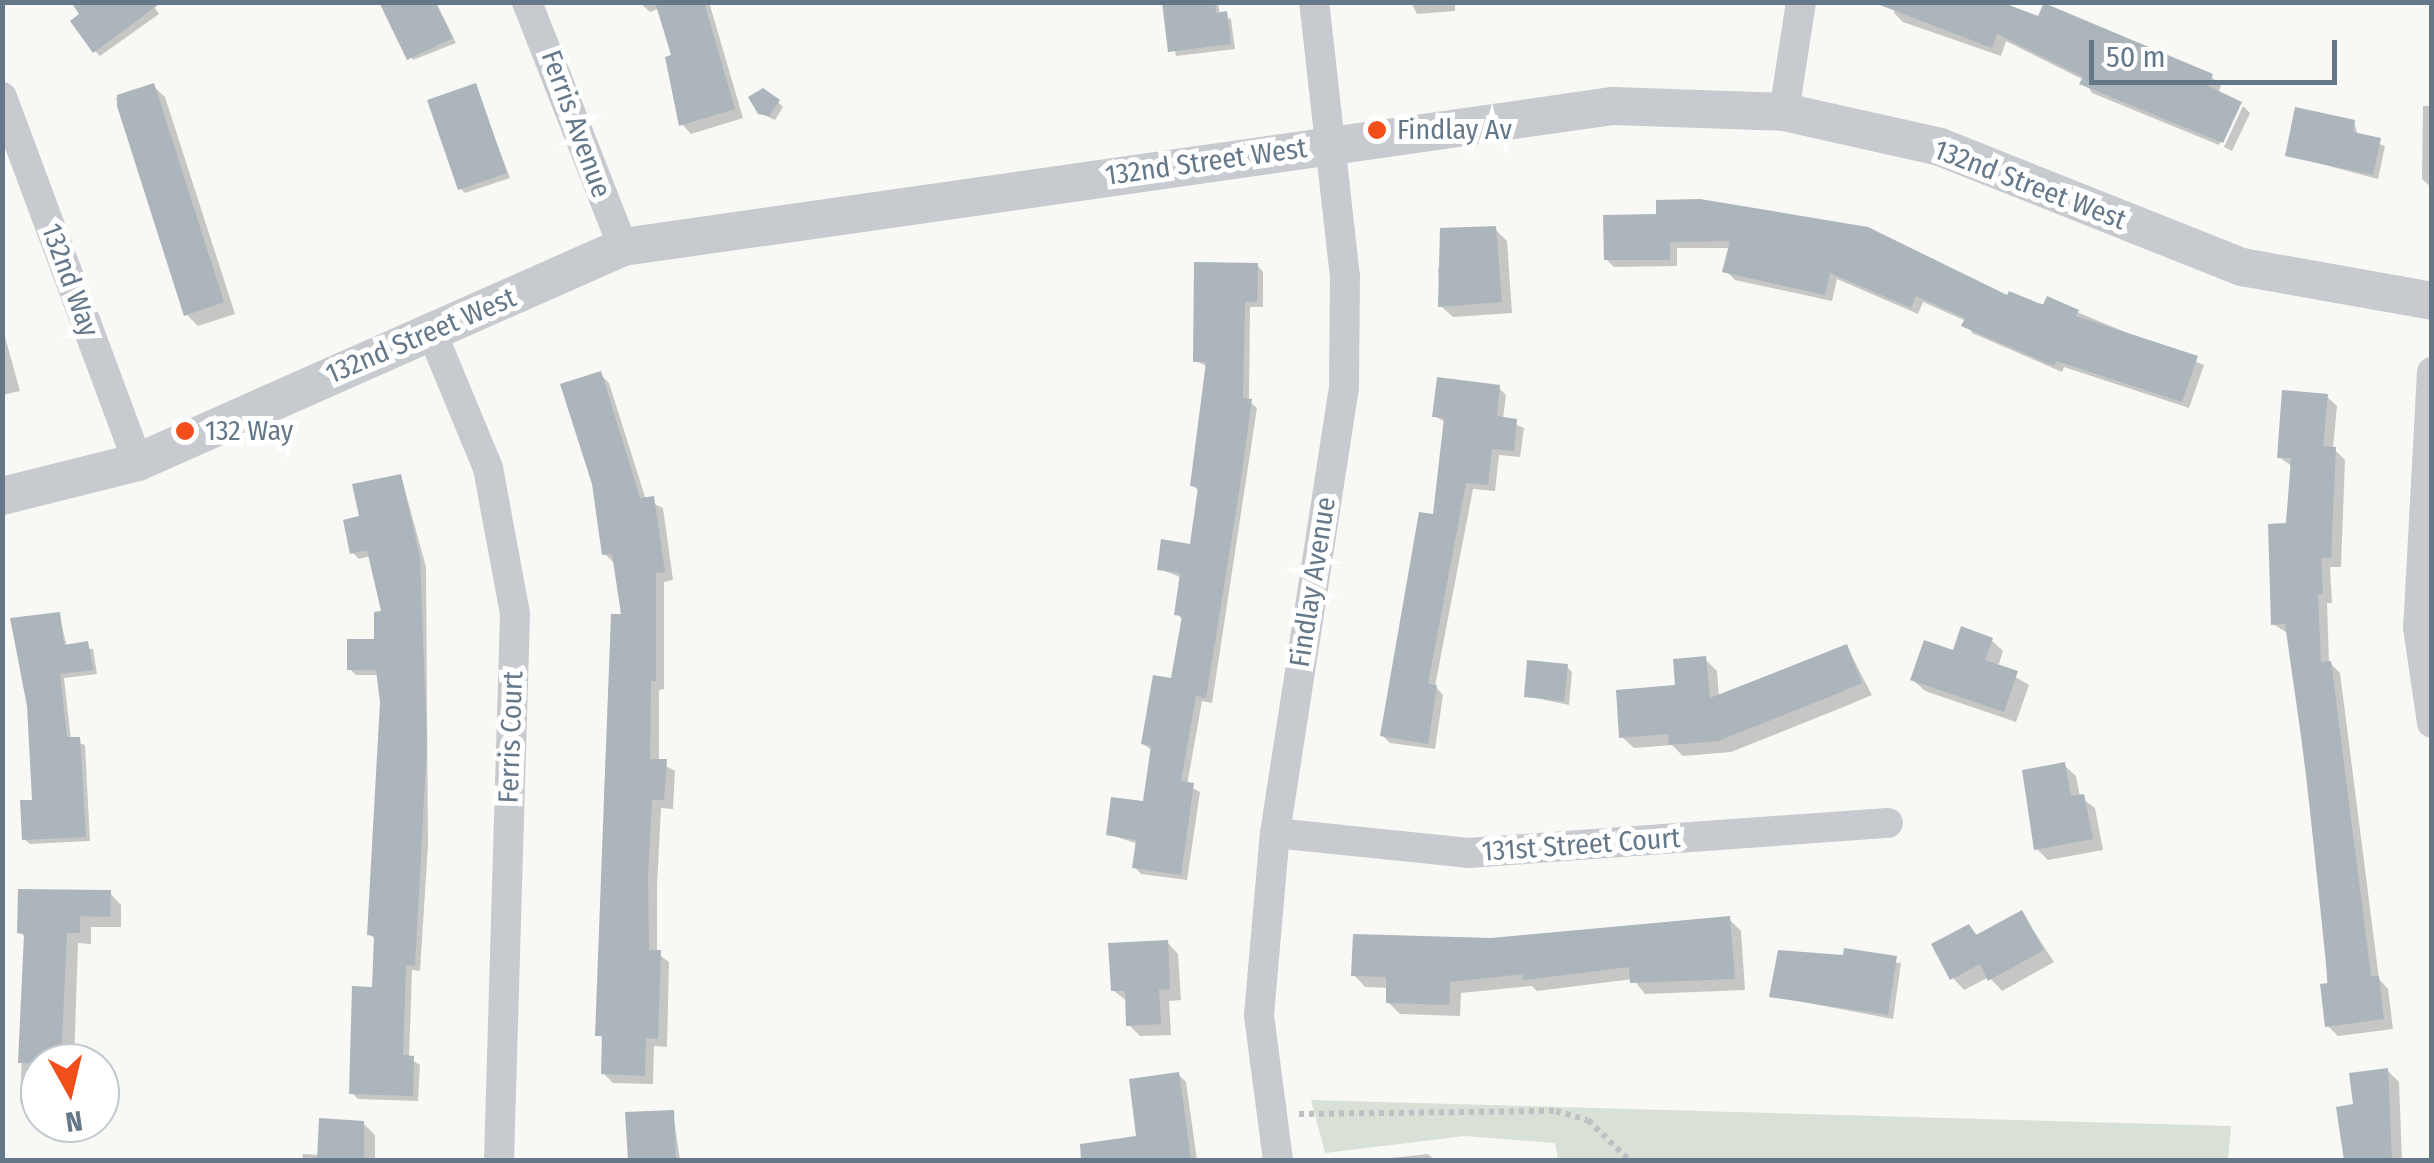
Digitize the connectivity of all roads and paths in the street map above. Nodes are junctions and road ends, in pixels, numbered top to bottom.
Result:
1 (527, 2) edge
2 (1314, 2) edge
3 (1801, 2) edge
4 (2, 97) edge
5 (1784, 112) junction
6 (1330, 144) junction
7 (623, 247) junction
8 (2432, 301) edge
9 (430, 328) junction
10 (2432, 372) edge
11 (138, 462) junction
12 (2, 496) edge
13 (2432, 722) edge
14 (1888, 823) dead end
15 (1275, 833) junction
16 (1273, 1115) junction
17 (499, 1160) edge
18 (1278, 1160) edge
19 (1629, 1160) edge

1 - 7 street, Ferris Avenue
2 - 6 street, Findlay Avenue
3 - 5 street
4 - 11 street, 132nd Way
5 - 6 street, 132nd Street West
5 - 8 street, 132nd Street West
6 - 7 street, 132nd Street West
6 - 15 street, Findlay Avenue
7 - 9 street, 132nd Street West
9 - 11 street, 132nd Street West
9 - 17 street, Ferris Court
10 - 13 street
11 - 12 street, 132nd Street West
14 - 15 street, 131st Street Court
15 - 16 street, Findlay Avenue
16 - 18 street, Findlay Avenue
16 - 19 path

